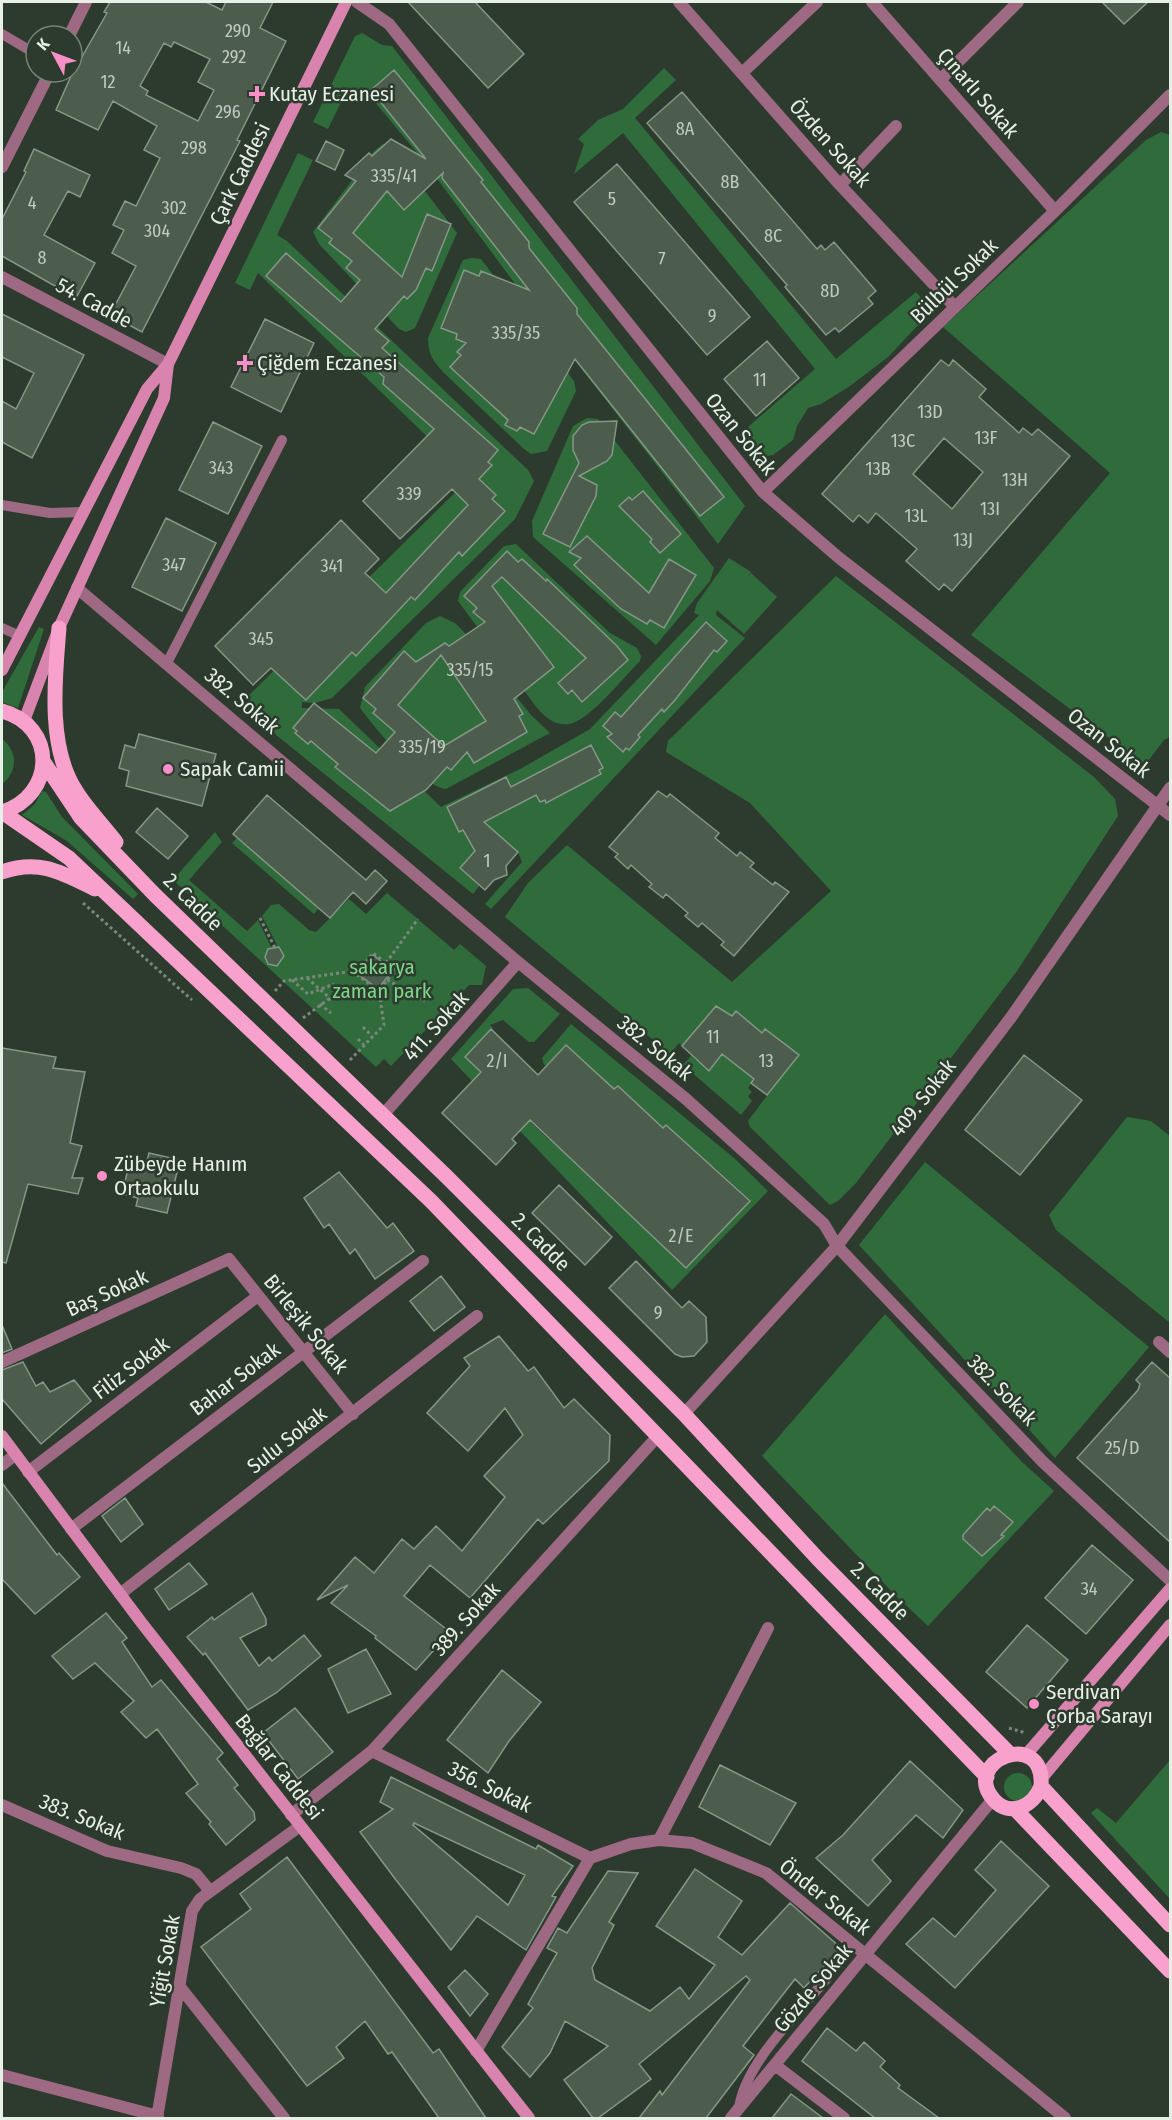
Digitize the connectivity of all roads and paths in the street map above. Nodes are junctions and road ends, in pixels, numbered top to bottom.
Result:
1 (86, 2) edge
2 (346, 2) edge
3 (357, 2) edge
4 (679, 2) edge
5 (817, 2) edge
6 (872, 2) edge
7 (1018, 2) edge
8 (75, 24) edge
9 (2, 34) edge
10 (24, 47) edge
11 (742, 73) junction
12 (940, 80) junction
13 (45, 84) edge
14 (1169, 101) edge
15 (896, 126) dead end
16 (2, 167) edge
17 (840, 185) junction
18 (1055, 211) junction
19 (2, 277) edge
20 (955, 308) junction
21 (168, 364) junction
22 (282, 440) dead end
23 (763, 492) junction
24 (2, 505) edge
25 (83, 512) junction
26 (77, 588) junction
27 (2, 628) edge
28 (59, 628) junction
29 (20, 636) junction
30 (167, 663) junction
31 (2, 670) edge
32 (2, 711) edge
33 (24, 721) junction
34 (43, 761) junction
35 (1170, 788) edge
36 (1158, 805) junction
37 (2, 812) edge
38 (1170, 815) edge
39 (2, 872) edge
40 (108, 895) junction
41 (155, 895) junction
42 (79, 899) dead end
43 (260, 918) dead end
44 (418, 919) dead end
45 (275, 948) dead end
46 (518, 962) junction
47 (385, 964) junction
48 (352, 971) junction
49 (307, 978) junction
50 (386, 979) junction
51 (292, 980) junction
52 (334, 984) dead end
53 (320, 989) junction
54 (378, 990) junction
55 (273, 993) dead end
56 (193, 1001) dead end
57 (425, 1001) dead end
58 (320, 1004) junction
59 (331, 1014) dead end
60 (301, 1020) dead end
61 (363, 1027) dead end
62 (373, 1036) junction
63 (358, 1039) dead end
64 (364, 1045) junction
65 (347, 1063) dead end
66 (382, 1114) junction
67 (837, 1246) junction
68 (229, 1259) joint
69 (423, 1261) dead end
70 (258, 1296) junction
71 (477, 1316) dead end
72 (1159, 1342) dead end
73 (303, 1352) junction
74 (1170, 1352) edge
75 (2, 1362) edge
76 (353, 1414) junction
77 (684, 1414) junction
78 (2, 1436) edge
79 (657, 1437) junction
80 (15, 1455) junction
81 (2, 1465) edge
82 (28, 1472) junction
83 (71, 1529) junction
84 (1170, 1580) edge
85 (1170, 1589) edge
86 (120, 1594) junction
87 (1170, 1625) edge
88 (768, 1628) dead end
89 (1004, 1724) dead end
90 (1034, 1731) dead end
91 (372, 1751) junction
92 (1017, 1755) junction
93 (987, 1777) junction
94 (1041, 1783) junction
95 (993, 1799) junction
96 (2, 1805) edge
97 (1016, 1809) junction
98 (291, 1815) junction
99 (300, 1826) junction
100 (659, 1840) junction
101 (590, 1858) junction
102 (210, 1891) junction
103 (1170, 1925) edge
104 (867, 1954) junction
105 (1170, 1971) edge
106 (828, 1977) dead end
107 (180, 1987) junction
108 (476, 2051) junction
109 (775, 2065) junction
110 (2, 2075) edge
111 (735, 2113) edge
112 (158, 2117) edge
113 (284, 2118) edge
114 (529, 2118) edge
115 (844, 2118) edge
116 (1065, 2118) edge

1 - 8 street
2 - 21 main road, Çark Caddesi
3 - 23 street, Ozan Sokak
4 - 11 street, Özden Sokak
5 - 11 street
6 - 12 street, Çınarlı Sokak
7 - 12 street
9 - 10 lane
11 - 17 street, Özden Sokak
12 - 18 street, Çınarlı Sokak
13 - 16 street
14 - 18 street, Bülbül Sokak
15 - 17 street
17 - 20 street, Özden Sokak
18 - 20 street, Bülbül Sokak
19 - 21 street, 54. Cadde
20 - 23 street, Bülbül Sokak
21 - 25 main road, Çark Caddesi
21 - 26 main road, Çark Caddesi
22 - 30 lane
23 - 36 street, Ozan Sokak
24 - 25 lane
25 - 29 main road, Çark Caddesi
26 - 28 main road, Çark Caddesi
26 - 30 street, 382. Sokak
27 - 29 lane
28 - 33 main road, Çark Caddesi
28 - 41 main road
29 - 31 main road, Çark Caddesi
30 - 46 street, 382. Sokak
32 - 33 main road
33 - 34 main road, 2. Cadde
34 - 37 main road
34 - 41 main road, 2. Cadde
35 - 36 street, 409. Sokak
36 - 38 street, Ozan Sokak
36 - 67 street, 409. Sokak
37 - 40 main road
39 - 40 main road
40 - 79 main road
41 - 66 main road, 2. Cadde
42 - 56 path
43 - 45 path
44 - 47 path
46 - 66 street, 411. Sokak
46 - 67 street, 382. Sokak
47 - 48 path
47 - 50 path
48 - 49 path
48 - 54 path
49 - 51 path
49 - 53 path
50 - 54 path
50 - 57 path
51 - 53 path
51 - 55 path
52 - 53 path
53 - 58 path
54 - 62 path
58 - 59 path
58 - 60 path
61 - 62 path
62 - 64 path
63 - 64 path
64 - 65 path
66 - 77 main road, 2. Cadde
67 - 77 street, 409. Sokak
67 - 84 street, 382. Sokak
68 - 70 street, Birleşik Sokak
68 - 75 street, Baş Sokak
69 - 73 street, Bahar Sokak
70 - 73 street, Birleşik Sokak
70 - 82 street, Filiz Sokak
71 - 76 street, Sulu Sokak
72 - 74 street
73 - 76 street, Birleşik Sokak
73 - 83 street, Bahar Sokak
76 - 86 street, Sulu Sokak
77 - 92 main road, 2. Cadde
78 - 80 main road, Bağlar Caddesi
79 - 91 street, 389. Sokak
79 - 93 main road
80 - 81 street
80 - 82 main road, Bağlar Caddesi
82 - 83 main road, Bağlar Caddesi
83 - 86 main road, Bağlar Caddesi
85 - 92 main road
86 - 98 main road, Bağlar Caddesi
87 - 94 main road
88 - 100 street
89 - 90 path
91 - 98 street, 389. Sokak
91 - 101 street, 356. Sokak
92 - 93 main road
92 - 94 main road, 2. Cadde
93 - 95 main road
94 - 97 main road
94 - 103 main road, 2. Cadde
95 - 97 main road
95 - 104 street, Gözde Sokak
96 - 102 street, 383. Sokak
97 - 105 main road
98 - 99 main road, Bağlar Caddesi
99 - 102 street, Yiğit Sokak
99 - 108 main road, Bağlar Caddesi
100 - 101 street, Önder Sokak
100 - 104 street, Önder Sokak
101 - 108 street
102 - 107 street, Yiğit Sokak
104 - 109 street, Gözde Sokak
104 - 116 street, Önder Sokak
106 - 111 lane
107 - 112 street, Yiğit Sokak
107 - 113 street
108 - 114 main road, Bağlar Caddesi
109 - 111 street, Gözde Sokak
109 - 115 street
110 - 112 street

